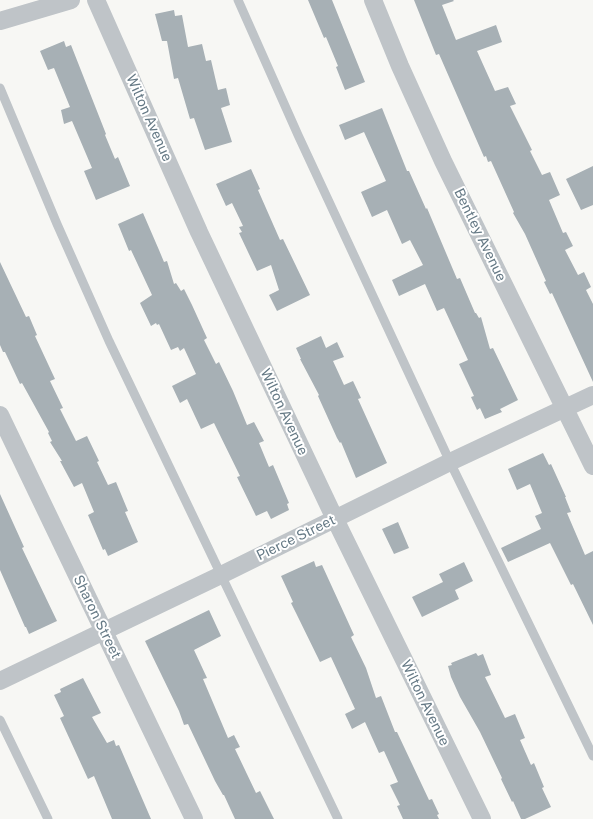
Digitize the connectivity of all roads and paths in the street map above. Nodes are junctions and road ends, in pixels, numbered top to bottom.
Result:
1 (71, 0) edge
2 (96, 0) edge
3 (238, 0) edge
4 (373, 0) edge
5 (0, 21) edge
6 (0, 88) edge
7 (593, 395) edge
8 (565, 408) junction
9 (0, 415) edge
10 (450, 462) junction
11 (593, 466) edge
12 (335, 519) junction
13 (221, 575) junction
14 (104, 631) junction
15 (0, 680) edge
16 (0, 720) edge
17 (593, 756) edge
18 (48, 819) edge
19 (194, 819) edge
20 (338, 819) edge
21 (482, 819) edge

1 - 5 street
2 - 12 street, Wilton Avenue
3 - 10 lane
4 - 8 street, Bentley Avenue
6 - 13 lane
7 - 8 street, Pierce Street
8 - 10 street, Pierce Street
8 - 11 street, Bentley Avenue
9 - 14 street, Sharon Street
10 - 12 street, Pierce Street
10 - 17 lane
12 - 13 street, Pierce Street
12 - 21 street, Wilton Avenue
13 - 14 street, Pierce Street
13 - 20 lane
14 - 15 street, Pierce Street
14 - 19 street, Sharon Street
16 - 18 lane

